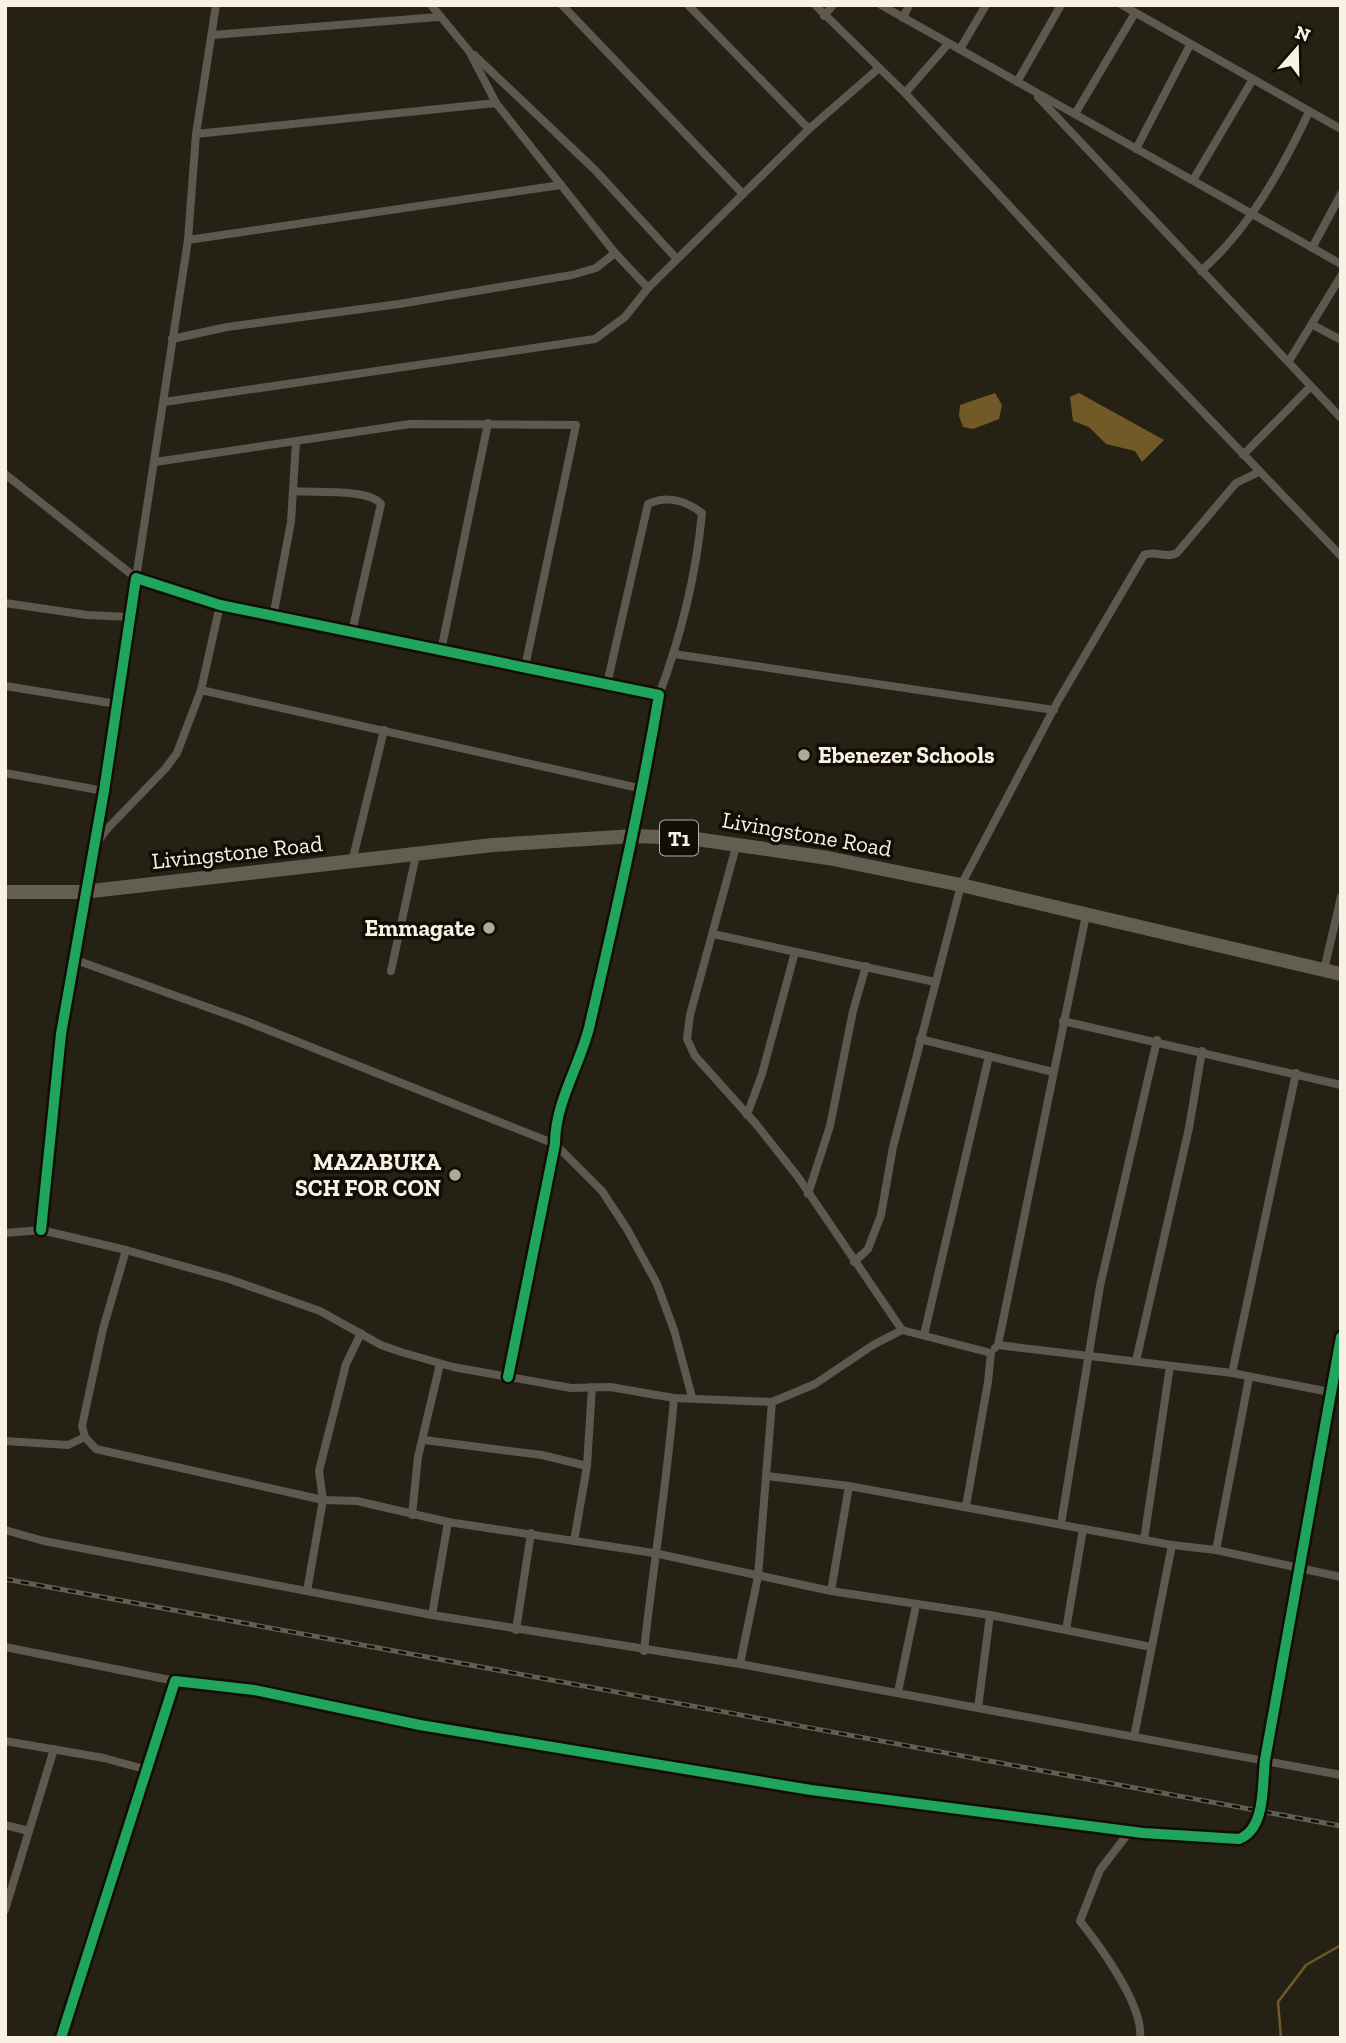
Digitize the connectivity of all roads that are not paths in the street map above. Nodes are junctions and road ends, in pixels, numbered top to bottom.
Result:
1 (216, 5) edge
2 (431, 5) edge
3 (562, 5) edge
4 (688, 5) edge
5 (815, 5) edge
6 (833, 5) edge
7 (881, 5) edge
8 (909, 5) edge
9 (986, 5) edge
10 (1061, 5) edge
11 (1122, 5) edge
12 (1135, 13) junction
13 (824, 16) junction
14 (438, 17) junction
15 (903, 18) junction
16 (212, 35) junction
17 (948, 44) junction
18 (1190, 45) junction
19 (960, 49) junction
20 (469, 51) junction
21 (879, 68) junction
22 (1253, 79) junction
23 (1017, 82) junction
24 (905, 93) junction
25 (1035, 93) junction
26 (496, 103) junction
27 (1310, 111) junction
28 (1075, 114) junction
29 (809, 128) junction
30 (1341, 129) edge
31 (196, 134) junction
32 (1136, 149) junction
33 (1193, 180) junction
34 (561, 184) junction
35 (743, 194) junction
36 (1341, 194) edge
37 (1250, 213) junction
38 (188, 240) junction
39 (1312, 248) junction
40 (615, 253) junction
41 (676, 258) junction
42 (1341, 264) edge
43 (1201, 271) junction
44 (1341, 276) edge
45 (648, 288) junction
46 (1313, 325) junction
47 (172, 339) junction
48 (1341, 340) edge
49 (1289, 361) junction
50 (1310, 387) junction
51 (164, 402) junction
52 (1341, 418) edge
53 (488, 423) junction
54 (296, 442) junction
55 (1243, 455) junction
56 (155, 462) junction
57 (1259, 472) junction
58 (5, 474) edge
59 (293, 491) junction
60 (1341, 556) edge
61 (136, 578) junction
62 (5, 603) edge
63 (220, 605) junction
64 (130, 617) junction
65 (273, 617) junction
66 (352, 632) junction
67 (441, 651) junction
68 (674, 654) junction
69 (525, 667) junction
70 (607, 684) junction
71 (5, 686) edge
72 (201, 690) junction
73 (659, 695) junction
74 (117, 704) junction
75 (1054, 710) junction
76 (384, 730) junction
77 (5, 773) edge
78 (643, 789) junction
79 (104, 791) junction
80 (634, 836) junction
81 (737, 843) junction
82 (91, 851) junction
83 (416, 855) junction
84 (352, 862) junction
85 (961, 885) junction
86 (5, 892) edge
87 (83, 892) junction
88 (1341, 897) edge
89 (1086, 915) junction
90 (713, 934) junction
91 (795, 952) junction
92 (73, 958) junction
93 (866, 966) junction
94 (1324, 970) junction
95 (391, 971) dead end
96 (1341, 974) edge
97 (935, 982) junction
98 (1063, 1021) junction
99 (920, 1039) junction
100 (1157, 1040) junction
101 (1202, 1051) junction
102 (989, 1056) junction
103 (1053, 1072) junction
104 (1296, 1073) junction
105 (1341, 1084) edge
106 (747, 1115) junction
107 (555, 1144) junction
108 (808, 1194) junction
109 (41, 1230) junction
110 (5, 1233) edge
111 (126, 1250) junction
112 (854, 1262) junction
113 (902, 1330) junction
114 (361, 1333) junction
115 (924, 1335) junction
116 (1341, 1337) edge
117 (998, 1345) junction
118 (991, 1353) junction
119 (1087, 1355) junction
120 (1136, 1361) junction
121 (440, 1364) junction
122 (1170, 1366) junction
123 (1232, 1373) junction
124 (508, 1377) junction
125 (1249, 1378) junction
126 (592, 1387) junction
127 (1330, 1392) junction
128 (692, 1397) junction
129 (674, 1398) junction
130 (772, 1402) junction
131 (85, 1437) junction
132 (424, 1440) junction
133 (5, 1441) edge
134 (587, 1466) junction
135 (768, 1476) junction
136 (849, 1486) junction
137 (323, 1500) junction
138 (966, 1506) junction
139 (412, 1515) junction
140 (448, 1522) junction
141 (1061, 1524) junction
142 (1083, 1529) junction
143 (5, 1531) edge
144 (531, 1534) junction
145 (1144, 1539) junction
146 (574, 1541) junction
147 (1172, 1545) junction
148 (1216, 1550) junction
149 (654, 1553) junction
150 (1302, 1568) junction
151 (758, 1576) junction
152 (1341, 1577) edge
153 (307, 1591) junction
154 (831, 1591) junction
155 (916, 1605) junction
156 (432, 1615) junction
157 (990, 1615) junction
158 (516, 1630) junction
159 (1066, 1630) junction
160 (5, 1647) edge
161 (1151, 1647) junction
162 (644, 1651) junction
163 (740, 1664) junction
164 (175, 1681) junction
165 (898, 1692) junction
166 (978, 1708) junction
167 (1134, 1737) junction
168 (5, 1741) edge
169 (54, 1749) junction
170 (1265, 1760) junction
171 (145, 1769) junction
172 (1341, 1776) edge
173 (5, 1825) edge
174 (29, 1831) junction
175 (1130, 1831) junction
176 (5, 1910) edge
177 (61, 2038) edge
178 (1140, 2038) edge

1 - 16 street
2 - 14 street
3 - 35 street
4 - 29 street
5 - 13 street
6 - 13 street
7 - 15 street
8 - 15 street
9 - 19 street
10 - 23 street
11 - 12 street
12 - 18 street
12 - 28 street
13 - 21 street
14 - 16 street
14 - 20 street
15 - 17 street
16 - 31 street
17 - 19 street
17 - 24 street
18 - 22 street
18 - 32 street
19 - 23 street
20 - 26 street
20 - 41 street
21 - 24 street
21 - 29 street
22 - 27 street
22 - 33 street
23 - 25 street
24 - 55 street
25 - 28 street
25 - 43 street
26 - 31 street
26 - 34 street
27 - 30 street
27 - 37 street
28 - 32 street
29 - 35 street
31 - 38 street
32 - 33 street
33 - 37 street
34 - 38 street
34 - 40 street
35 - 41 street
36 - 39 street
37 - 39 street
37 - 43 street
38 - 47 street
39 - 42 street
40 - 45 street
40 - 47 street
41 - 45 street
43 - 49 street
44 - 46 street
45 - 51 street
46 - 48 street
46 - 49 street
47 - 51 street
49 - 50 street
50 - 52 street
50 - 55 street
51 - 56 street
53 - 54 street
53 - 67 street
53 - 69 street
54 - 56 street
54 - 59 street
55 - 57 street
56 - 61 street
57 - 60 street
57 - 75 street
58 - 61 street
59 - 65 street
59 - 66 street
61 - 63 street
61 - 64 street
62 - 64 street
63 - 65 street
63 - 72 street
64 - 74 street
65 - 66 street
66 - 67 street
67 - 69 street
68 - 70 street
68 - 73 street
68 - 75 street
69 - 70 street
70 - 73 street
71 - 74 street
72 - 76 street
72 - 82 street
73 - 78 street
74 - 79 street
75 - 85 street
76 - 78 street
76 - 84 street
77 - 79 street
78 - 80 street
79 - 82 street
80 - 81 highway, Livingstone Road / T1
80 - 83 highway, Livingstone Road / T1
80 - 107 street
81 - 85 highway, Livingstone Road / T1
81 - 90 street
82 - 87 street
83 - 84 highway, Livingstone Road / T1
83 - 95 street
84 - 87 highway, Livingstone Road / T1
85 - 89 highway, Livingstone Road / T1
85 - 97 street
86 - 87 highway, Livingstone Road / T1
87 - 92 street
88 - 94 street
89 - 94 highway, Livingstone Road / T1
89 - 98 street
90 - 91 street
90 - 106 street
91 - 93 street
91 - 106 street
92 - 107 street
92 - 109 street
93 - 97 street
93 - 108 street
94 - 96 highway, Livingstone Road / T1
97 - 99 street
98 - 100 street
98 - 103 street
99 - 102 street
99 - 112 street
100 - 101 street
100 - 119 street
101 - 104 street
101 - 120 street
102 - 103 street
102 - 115 street
103 - 117 street
104 - 105 street
104 - 123 street
106 - 108 street
107 - 124 street
107 - 128 street
108 - 112 street
109 - 110 street
109 - 111 street
111 - 114 street
111 - 131 street
112 - 113 street
113 - 115 street
113 - 130 street
114 - 121 street
114 - 137 street
115 - 118 street
116 - 127 street
117 - 118 street
117 - 119 street
118 - 138 street
119 - 120 street
119 - 141 street
120 - 122 street
121 - 124 street
121 - 132 street
122 - 123 street
122 - 145 street
123 - 125 street
124 - 126 street
125 - 127 street
125 - 148 street
126 - 129 street
126 - 134 street
127 - 150 street
128 - 129 street
128 - 130 street
129 - 149 street
130 - 135 street
131 - 133 street
131 - 137 street
132 - 134 street
132 - 139 street
134 - 146 street
135 - 136 street
135 - 151 street
136 - 138 street
136 - 154 street
137 - 139 street
137 - 153 street
138 - 141 street
139 - 140 street
140 - 144 street
140 - 156 street
141 - 142 street
142 - 145 street
142 - 159 street
143 - 153 street
144 - 146 street
144 - 158 street
145 - 147 street
146 - 149 street
147 - 148 street
147 - 161 street
148 - 150 street
149 - 151 street
149 - 162 street
150 - 152 street
150 - 170 street
151 - 154 street
151 - 163 street
153 - 156 street
154 - 155 street
155 - 157 street
155 - 165 street
156 - 158 street
157 - 159 street
157 - 166 street
158 - 162 street
159 - 161 street
160 - 164 street
161 - 167 street
162 - 163 street
163 - 165 street
164 - 171 street
164 - 175 street
165 - 166 street
166 - 167 street
167 - 170 street
168 - 169 street
169 - 171 street
169 - 174 street
170 - 172 street
170 - 175 street
171 - 177 street
173 - 174 street
174 - 176 street
175 - 178 street

